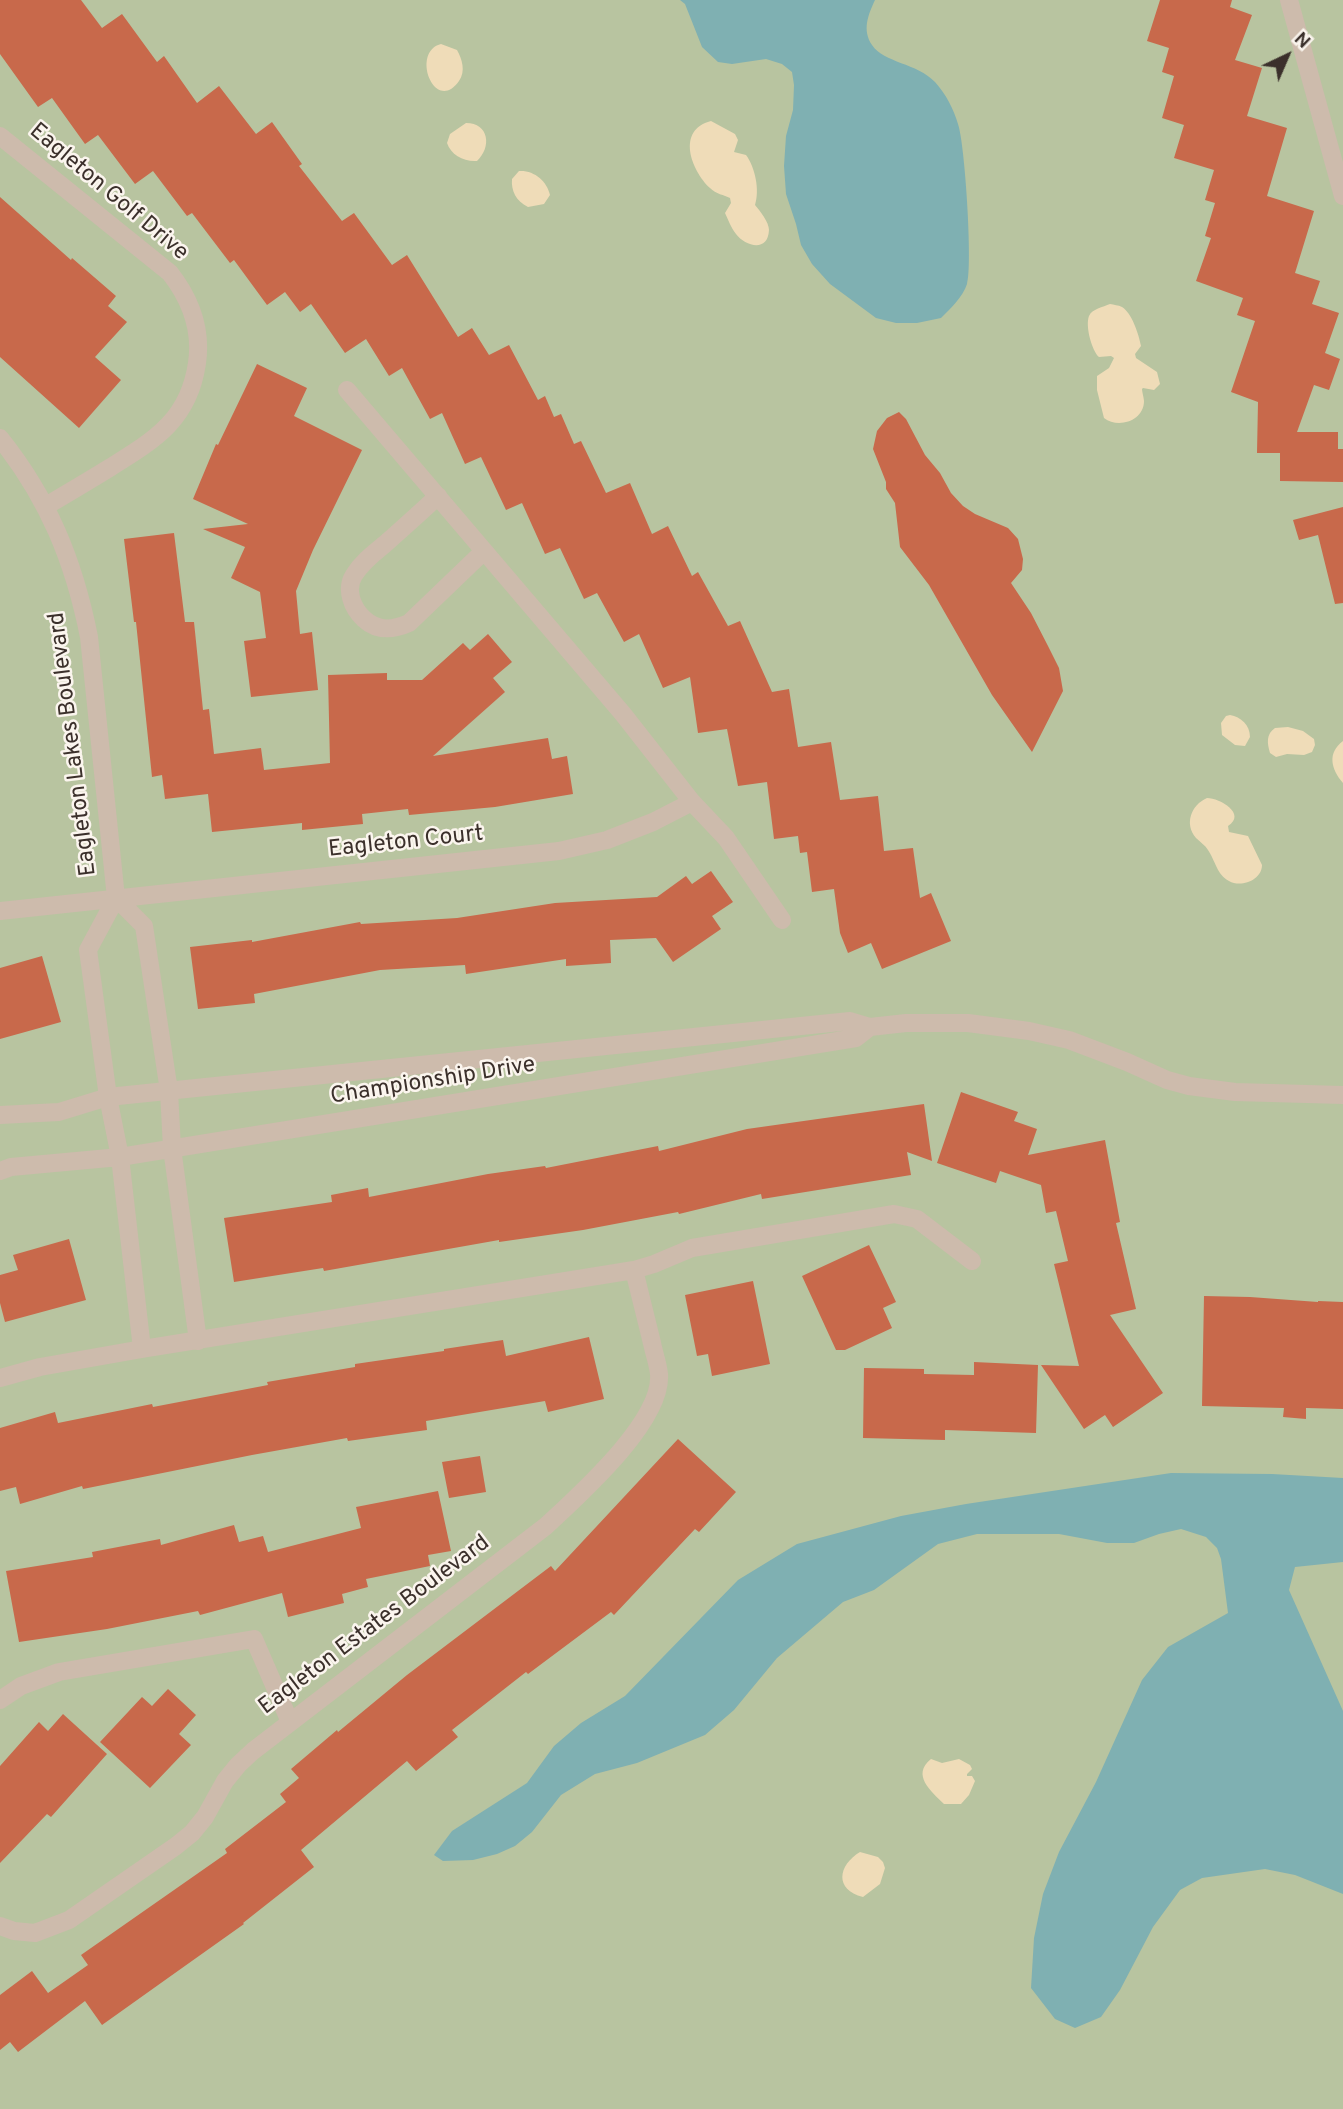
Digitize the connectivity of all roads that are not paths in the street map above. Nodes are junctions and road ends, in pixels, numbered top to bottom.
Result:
1 (1289, 0) edge
2 (0, 136) edge
3 (1343, 196) edge
4 (347, 390) dead end
5 (0, 438) edge
6 (438, 496) junction
7 (46, 506) junction
8 (484, 551) junction
9 (692, 802) junction
10 (116, 898) junction
11 (0, 911) edge
12 (782, 920) dead end
13 (870, 1027) junction
14 (169, 1091) junction
15 (1343, 1095) edge
16 (108, 1097) junction
17 (0, 1115) edge
18 (172, 1148) junction
19 (120, 1157) junction
20 (0, 1171) edge
21 (972, 1261) dead end
22 (634, 1270) junction
23 (198, 1340) junction
24 (142, 1349) junction
25 (0, 1378) edge
26 (0, 1700) edge
27 (290, 1722) junction
28 (0, 1926) edge

1 - 3 street
2 - 7 street, Eagleton Golf Drive
4 - 6 street
5 - 7 street, Eagleton Lakes Boulevard
6 - 8 street
6 - 8 street
7 - 10 street, Eagleton Lakes Boulevard
8 - 9 street
9 - 10 street, Eagleton Court
9 - 12 street
10 - 11 street, Eagleton Court
10 - 14 street, Eagleton Lakes Boulevard
10 - 16 street, Eagleton Lakes Boulevard
13 - 14 street, Championship Drive
13 - 15 street, Championship Drive
13 - 18 street, Championship Drive
14 - 16 street, Championship Drive
14 - 18 street
16 - 17 street, Championship Drive
16 - 19 street
18 - 19 street, Championship Drive
18 - 23 street
19 - 20 street, Championship Drive
19 - 24 street
21 - 22 street
22 - 23 street
22 - 27 street, Eagleton Estates Boulevard
23 - 24 street
24 - 25 street
26 - 27 street
27 - 28 street, Eagleton Estates Boulevard

